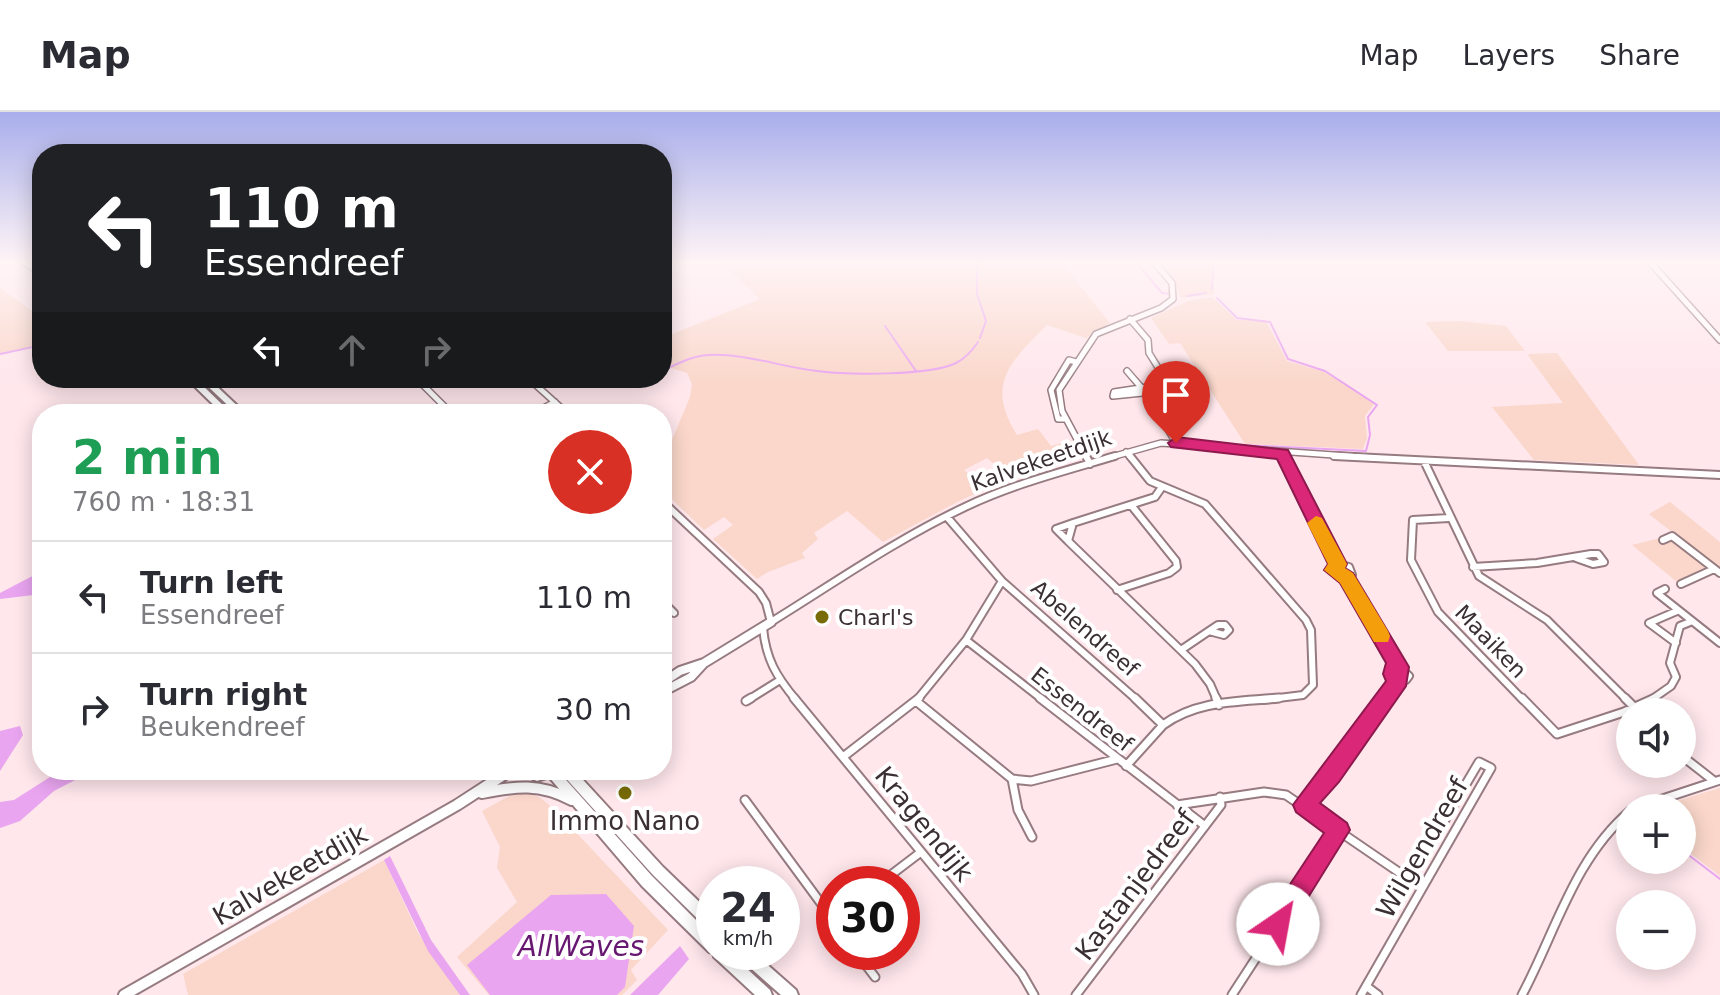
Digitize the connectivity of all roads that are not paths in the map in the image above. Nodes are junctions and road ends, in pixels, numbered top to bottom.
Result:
1 (1169, 302) edge
2 (1686, 302) edge
3 (1130, 319) junction
4 (1720, 340) edge
5 (1127, 371) dead end
6 (1167, 384) junction
7 (201, 388) edge
8 (214, 388) edge
9 (426, 388) edge
10 (539, 388) edge
11 (1140, 388) junction
12 (1147, 394) junction
13 (555, 402) joint
14 (217, 404) edge
15 (231, 404) edge
16 (442, 404) edge
17 (551, 404) edge
18 (1176, 443) junction
19 (1126, 452) junction
20 (1283, 454) junction
21 (1424, 461) junction
22 (1090, 464) junction
23 (1720, 475) edge
24 (1162, 487) junction
25 (1131, 505) junction
26 (672, 510) edge
27 (947, 517) junction
28 (1449, 518) junction
29 (1073, 523) junction
30 (1663, 540) dead end
31 (1068, 541) junction
32 (1576, 558) dead end
33 (1337, 564) junction
34 (1473, 567) junction
35 (1717, 571) edge
36 (1347, 578) junction
37 (1002, 581) junction
38 (1681, 584) dead end
39 (1665, 589) dead end
40 (1117, 590) junction
41 (1677, 611) junction
42 (1690, 622) junction
43 (767, 625) junction
44 (1209, 631) dead end
45 (966, 640) junction
46 (1676, 643) junction
47 (1720, 643) edge
48 (1181, 650) junction
49 (704, 663) junction
50 (672, 676) edge
51 (780, 680) junction
52 (672, 687) edge
53 (1625, 698) edge
54 (1654, 698) edge
55 (746, 701) dead end
56 (916, 701) junction
57 (1219, 705) junction
58 (1616, 716) edge
59 (1163, 725) junction
60 (843, 757) junction
61 (1117, 759) junction
62 (1126, 766) junction
63 (1696, 766) edge
64 (1012, 779) junction
65 (496, 780) edge
66 (559, 780) edge
67 (575, 780) edge
68 (1717, 780) edge
69 (477, 793) junction
70 (1676, 794) edge
71 (1220, 797) junction
72 (745, 800) dead end
73 (577, 802) junction
74 (1177, 805) junction
75 (1304, 805) junction
76 (1616, 824) edge
77 (1205, 826) junction
78 (1339, 830) junction
79 (1032, 837) dead end
80 (921, 852) junction
81 (903, 866) edge
82 (1410, 879) junction
83 (1422, 888) junction
84 (816, 896) edge
85 (696, 908) edge
86 (696, 929) edge
87 (738, 970) edge
88 (763, 970) edge
89 (870, 970) edge
90 (875, 977) dead end
91 (1366, 986) junction
92 (124, 995) edge
93 (765, 995) edge
94 (791, 995) edge
95 (1034, 995) edge
96 (1076, 995) edge
97 (1232, 995) edge
98 (1361, 995) edge
99 (1378, 995) edge
100 (1522, 995) edge

1 - 3 street
2 - 4 street
3 - 6 street
3 - 22 street
5 - 11 street
6 - 11 street
6 - 12 street
7 - 14 main road
8 - 15 main road
9 - 16 street
10 - 13 street
11 - 12 street
11 - 12 street
12 - 18 street
13 - 17 street
18 - 19 street, Kalvekeetdijk
18 - 20 street, Kalvekeetdijk
19 - 22 street, Kalvekeetdijk
19 - 24 street
20 - 21 street, Kalvekeetdijk
20 - 33 street
21 - 23 street, Kalvekeetdijk
21 - 28 street
22 - 27 street, Kalvekeetdijk
24 - 25 street
24 - 57 street
25 - 29 street
25 - 40 street
26 - 43 street, Kragendijk
27 - 37 street, Abelendreef
27 - 43 street, Kalvekeetdijk
28 - 34 street
28 - 58 street, Maaiken
29 - 31 street
29 - 31 street
30 - 35 street
31 - 40 street
32 - 34 street
33 - 36 street
33 - 36 street
34 - 53 street
35 - 38 street
36 - 75 street
37 - 45 street
37 - 59 street, Abelendreef
39 - 41 street
40 - 48 street
41 - 42 street
41 - 46 street
42 - 46 street
42 - 47 street
43 - 49 street, Kalvekeetdijk
43 - 51 street, Kragendijk
44 - 48 street
45 - 56 street
45 - 61 street, Essendreef
46 - 54 street
48 - 57 street
49 - 50 street, Kalvekeetdijk
49 - 52 street, Kalvekeetdijk
51 - 55 street
51 - 60 street, Kragendijk
56 - 60 street
56 - 64 street
57 - 59 street
59 - 62 street
60 - 80 street, Kragendijk
61 - 62 street, Essendreef
61 - 64 street
62 - 74 street, Essendreef
63 - 68 street
64 - 79 street
65 - 69 street, Kalvekeetdijk
66 - 73 main road
67 - 85 main road
68 - 70 street
69 - 73 street, Kalvekeetdijk
69 - 92 street, Kalvekeetdijk
71 - 74 street
71 - 75 street
71 - 77 street, Kastanjedreef
72 - 84 street
73 - 86 main road
74 - 77 street, Essendreef
75 - 78 street
76 - 100 street
77 - 96 street, Kastanjedreef
78 - 82 street
78 - 97 street
80 - 81 street
80 - 95 street, Kragendijk
82 - 83 street
82 - 83 street, Wilgendreef
83 - 91 street, Wilgendreef
87 - 93 main road
88 - 94 main road
89 - 90 street
91 - 98 street, Wilgendreef
91 - 99 street

